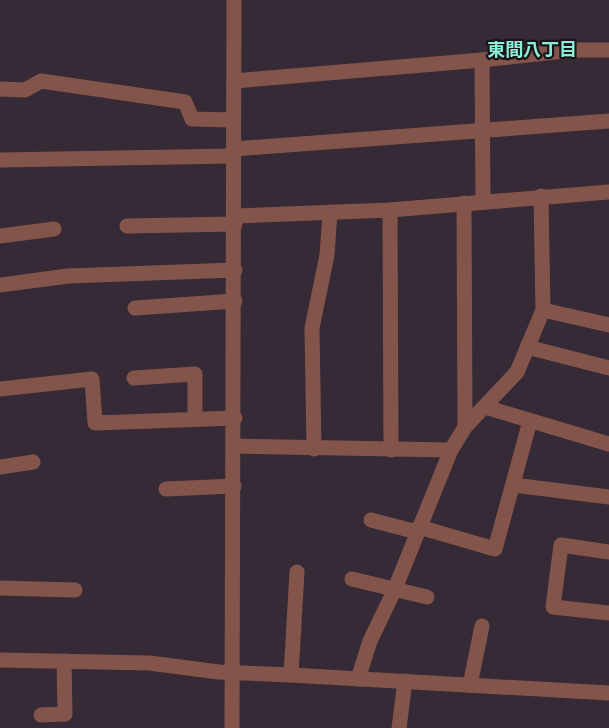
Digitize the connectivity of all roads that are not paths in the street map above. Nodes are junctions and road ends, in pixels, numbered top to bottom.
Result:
1 (234, 0) edge
2 (609, 50) edge
3 (482, 60) junction
4 (234, 81) junction
5 (0, 89) edge
6 (233, 120) junction
7 (609, 121) edge
8 (482, 131) junction
9 (233, 153) junction
10 (0, 160) edge
11 (609, 192) edge
12 (541, 196) junction
13 (483, 202) junction
14 (464, 203) junction
15 (390, 210) junction
16 (330, 212) junction
17 (235, 220) junction
18 (127, 226) dead end
19 (54, 229) dead end
20 (0, 236) edge
21 (235, 270) junction
22 (0, 285) edge
23 (235, 301) junction
24 (135, 308) dead end
25 (543, 310) junction
26 (609, 325) edge
27 (527, 347) junction
28 (609, 368) edge
29 (134, 378) dead end
30 (0, 389) edge
31 (486, 407) junction
32 (235, 418) junction
33 (195, 419) junction
34 (530, 421) junction
35 (465, 427) junction
36 (609, 444) edge
37 (233, 446) junction
38 (314, 449) junction
39 (391, 450) junction
40 (451, 450) junction
41 (33, 462) dead end
42 (0, 467) edge
43 (514, 484) junction
44 (234, 486) junction
45 (166, 489) dead end
46 (609, 497) edge
47 (371, 520) dead end
48 (418, 529) junction
49 (609, 552) edge
50 (297, 572) dead end
51 (352, 579) dead end
52 (0, 588) edge
53 (75, 591) dead end
54 (394, 591) junction
55 (427, 597) dead end
56 (609, 613) edge
57 (482, 626) dead end
58 (0, 660) edge
59 (64, 661) junction
60 (233, 672) junction
61 (291, 675) junction
62 (358, 679) junction
63 (405, 681) junction
64 (470, 685) junction
65 (609, 693) edge
66 (41, 715) dead end
67 (232, 728) edge
68 (399, 728) edge

1 - 4 street
2 - 3 street
3 - 4 street
3 - 8 street
4 - 6 street
5 - 6 street
6 - 9 street
7 - 8 street
8 - 9 street
8 - 13 street
9 - 10 street
9 - 17 street
11 - 12 street
12 - 13 street
12 - 25 street
13 - 14 street
14 - 15 street
14 - 35 street
15 - 16 street
15 - 39 street
16 - 17 street
16 - 38 street
17 - 18 street
17 - 21 street
19 - 20 street
21 - 22 street
21 - 23 street
23 - 24 street
23 - 32 street
25 - 26 street
25 - 27 street
27 - 28 street
27 - 31 street
29 - 33 street
30 - 33 street
31 - 34 street
31 - 35 street
32 - 33 street
32 - 37 street
34 - 36 street
34 - 43 street
35 - 40 street
37 - 38 street
37 - 44 street
38 - 39 street
39 - 40 street
40 - 48 street
41 - 42 street
43 - 46 street
43 - 48 street
44 - 45 street
44 - 60 street
47 - 48 street
48 - 54 street
49 - 56 street
50 - 61 street
51 - 54 street
52 - 53 street
54 - 55 street
54 - 62 street
57 - 64 street
58 - 59 street
59 - 60 street
59 - 66 street
60 - 61 street
60 - 67 street
61 - 62 street
62 - 63 street
63 - 64 street
63 - 68 street
64 - 65 street

